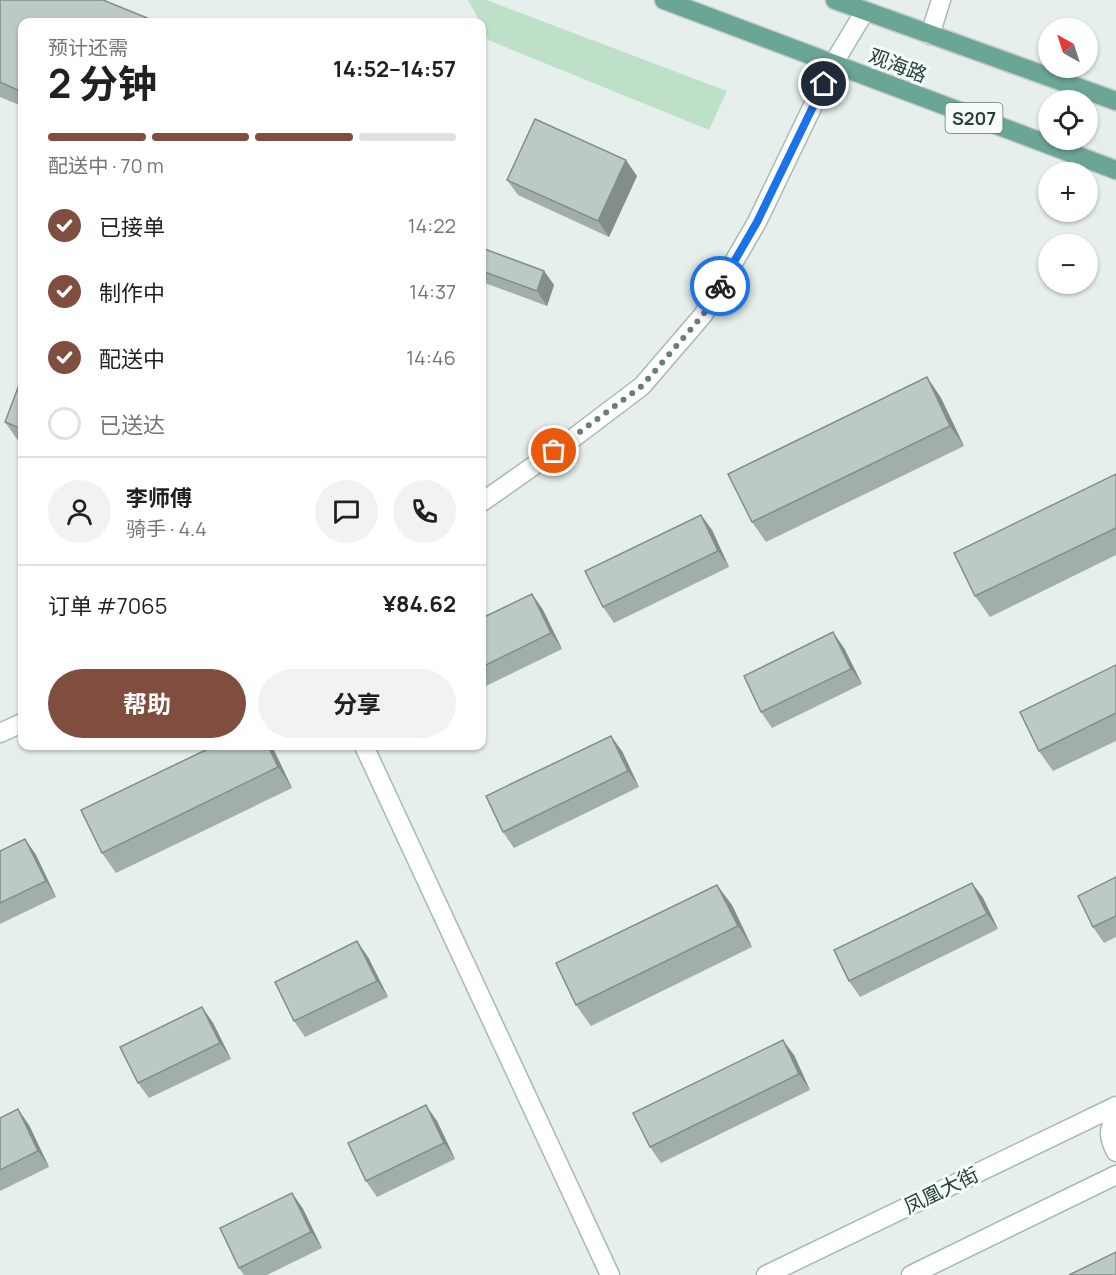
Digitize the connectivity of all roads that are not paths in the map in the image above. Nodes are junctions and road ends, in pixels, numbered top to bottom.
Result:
1 (664, 0) edge
2 (835, 0) edge
3 (941, 0) edge
4 (865, 11) junction
5 (930, 35) junction
6 (833, 64) junction
7 (1116, 101) edge
8 (1116, 171) edge
9 (486, 498) edge
10 (18, 725) edge
11 (0, 733) edge
12 (366, 750) edge
13 (1116, 1106) edge
14 (1116, 1115) edge
15 (1116, 1152) edge
16 (1116, 1175) edge
17 (610, 1275) edge
18 (766, 1275) edge
19 (911, 1275) edge

1 - 6 main road, 观海路 / S207
2 - 4 main road, 观海路
3 - 5 street
4 - 5 main road, 观海路
4 - 6 street
5 - 7 main road, 观海路
6 - 8 main road, 观海路 / S207
6 - 9 street
10 - 11 street
12 - 17 street
13 - 18 street, 凤凰大街
14 - 15 street
16 - 19 street

